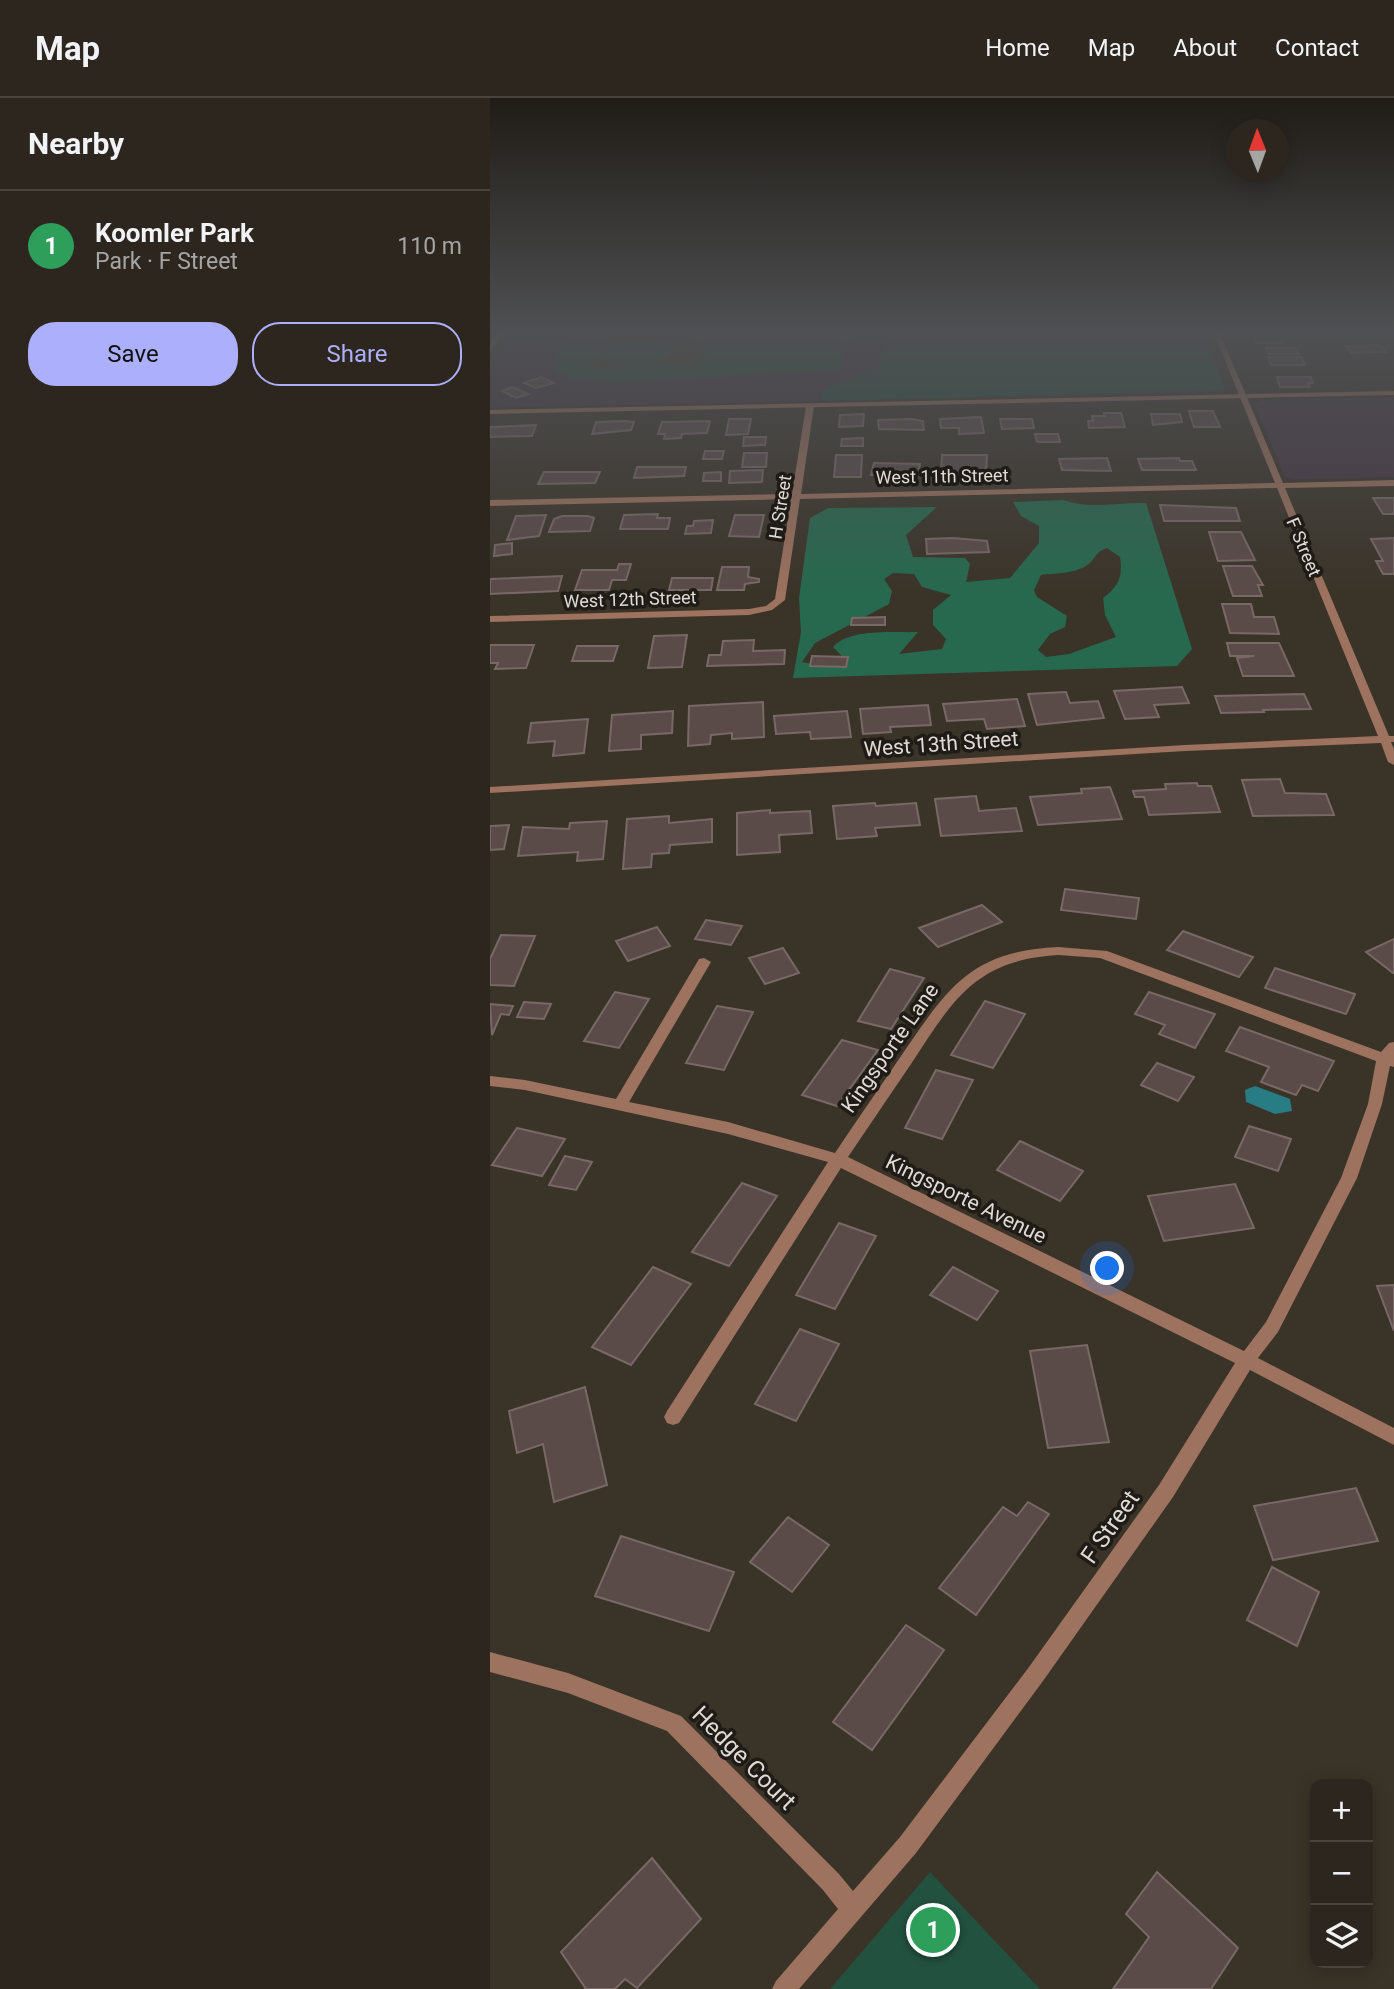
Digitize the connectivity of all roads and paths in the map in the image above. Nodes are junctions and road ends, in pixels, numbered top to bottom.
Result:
1 (808, 419) edge
2 (1252, 419) edge
3 (1394, 483) edge
4 (1277, 485) junction
5 (798, 495) junction
6 (490, 503) edge
7 (769, 608) joint
8 (490, 619) edge
9 (1389, 739) edge
10 (1394, 762) edge
11 (490, 790) edge
12 (704, 962) dead end
13 (1391, 1056) edge
14 (490, 1081) edge
15 (619, 1106) junction
16 (837, 1160) junction
17 (1246, 1360) junction
18 (673, 1417) dead end
19 (1394, 1437) edge
20 (490, 1662) edge
21 (854, 1910) junction
22 (784, 1989) edge

1 - 5 street, H Street
2 - 4 street, F Street
3 - 4 street, West 11th Street
4 - 5 street, West 11th Street
4 - 9 street, F Street
5 - 6 street, West 11th Street
5 - 7 street, H Street
7 - 8 street, West 12th Street
9 - 10 street, F Street
9 - 11 street, West 13th Street
12 - 15 street
13 - 16 street, Kingsporte Lane
13 - 17 street, F Street
14 - 15 street, Kingsporte Avenue
15 - 16 street, Kingsporte Avenue
16 - 17 street, Kingsporte Avenue
16 - 18 street, Kingsporte Lane
17 - 19 street, Kingsporte Avenue
17 - 21 street, F Street
20 - 21 street, Hedge Court
21 - 22 street, F Street

